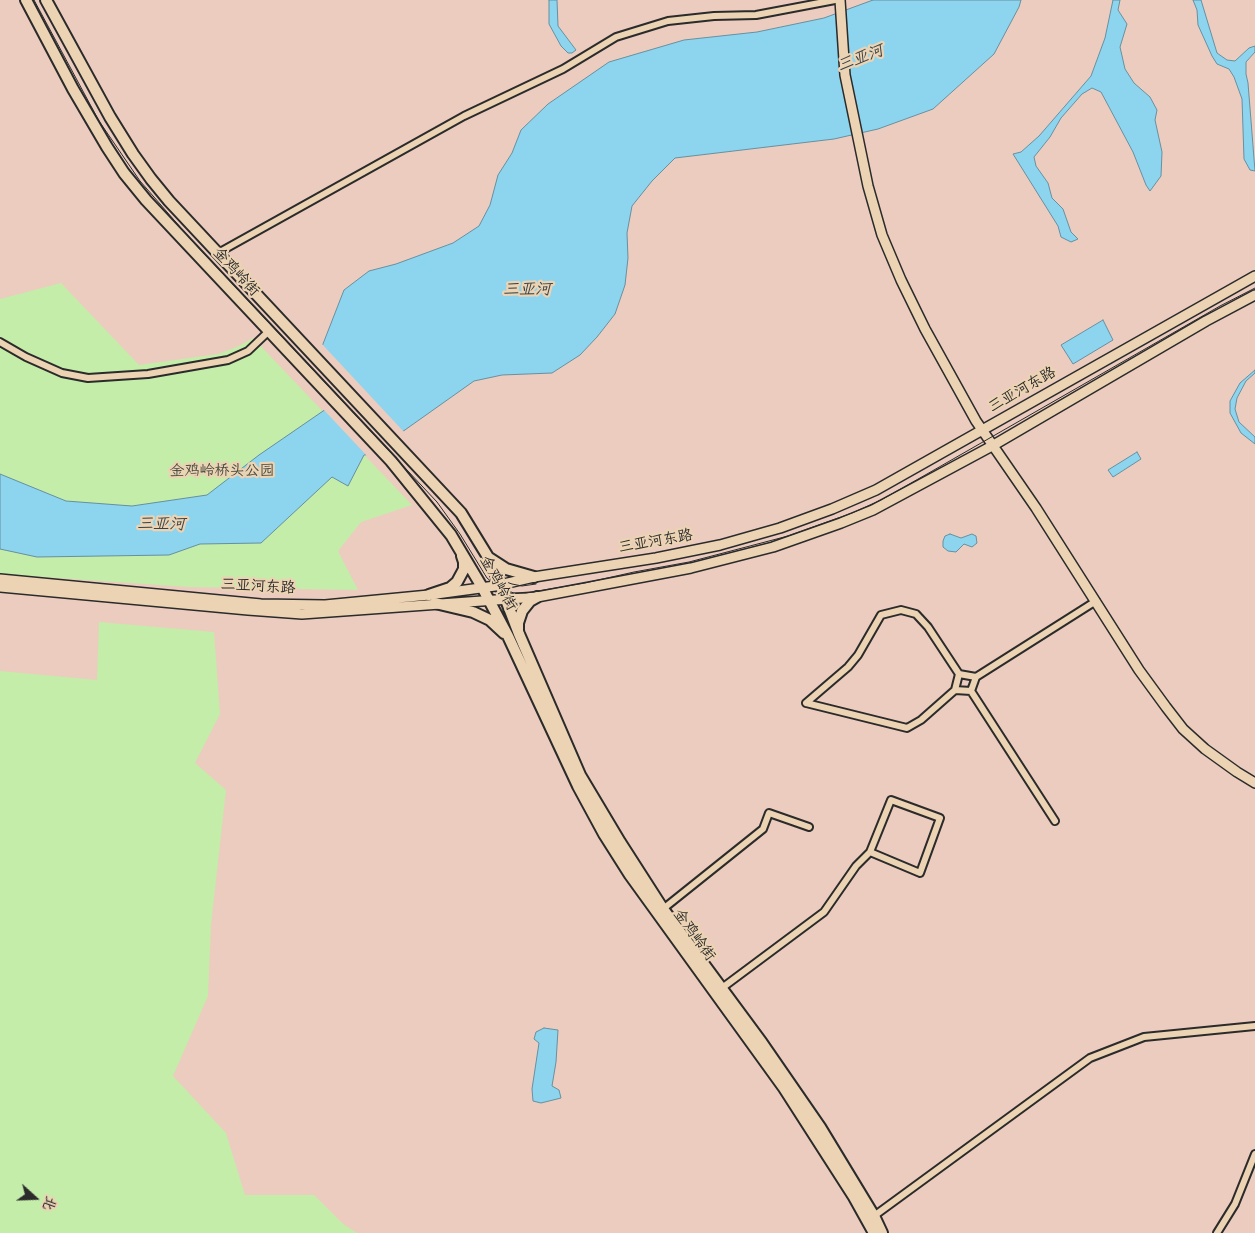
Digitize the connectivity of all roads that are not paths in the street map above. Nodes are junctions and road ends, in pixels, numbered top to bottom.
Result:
1 (26, 0) edge
2 (46, 0) edge
3 (839, 2) edge
4 (218, 253) junction
5 (1255, 276) edge
6 (1255, 295) edge
7 (269, 331) junction
8 (0, 342) edge
9 (982, 430) junction
10 (992, 446) junction
11 (461, 550) junction
12 (488, 557) junction
13 (534, 577) junction
14 (0, 579) edge
15 (500, 584) junction
16 (0, 587) edge
17 (482, 587) junction
18 (537, 597) junction
19 (432, 599) junction
20 (506, 600) junction
21 (490, 601) junction
22 (1096, 601) junction
23 (513, 635) junction
24 (959, 674) junction
25 (976, 676) junction
26 (955, 690) junction
27 (971, 691) junction
28 (1255, 783) edge
29 (1055, 821) dead end
30 (809, 827) dead end
31 (870, 852) junction
32 (663, 909) junction
33 (722, 988) junction
34 (1255, 1026) edge
35 (1255, 1154) edge
36 (874, 1216) junction
37 (874, 1233) edge
38 (882, 1233) edge
39 (1217, 1233) edge

1 - 7 main road, 金鸡岭街
2 - 4 main road, 金鸡岭街
3 - 4 street
3 - 9 main road
4 - 12 main road, 金鸡岭街
5 - 9 main road, 三亚河东路
6 - 10 main road, 三亚河东路
7 - 8 street
7 - 11 main road, 金鸡岭街
9 - 10 main road
9 - 13 main road, 三亚河东路
10 - 18 main road, 三亚河东路
10 - 22 main road
11 - 17 main road, 金鸡岭街
11 - 19 main road
12 - 13 main road
12 - 15 main road, 金鸡岭街
13 - 15 main road, 三亚河东路
14 - 19 main road, 三亚河东路
15 - 17 main road, 三亚河东路
15 - 20 main road, 金鸡岭街
16 - 19 main road, 三亚河东路
17 - 19 main road, 三亚河东路
17 - 21 main road, 金鸡岭街
18 - 20 main road, 三亚河东路
18 - 23 main road
19 - 21 main road, 三亚河东路
19 - 23 main road
20 - 21 main road, 三亚河东路
20 - 23 main road, 金鸡岭街
21 - 23 main road, 金鸡岭街
22 - 25 street
22 - 28 main road
23 - 32 main road, 金鸡岭街
23 - 37 main road, 金鸡岭街
24 - 25 street
24 - 26 street
24 - 26 street
25 - 27 street
26 - 27 street
27 - 29 street
30 - 32 street
31 - 31 street
31 - 33 street
32 - 33 main road, 金鸡岭街
33 - 36 main road, 金鸡岭街
34 - 36 street
35 - 39 street
36 - 38 main road, 金鸡岭街

